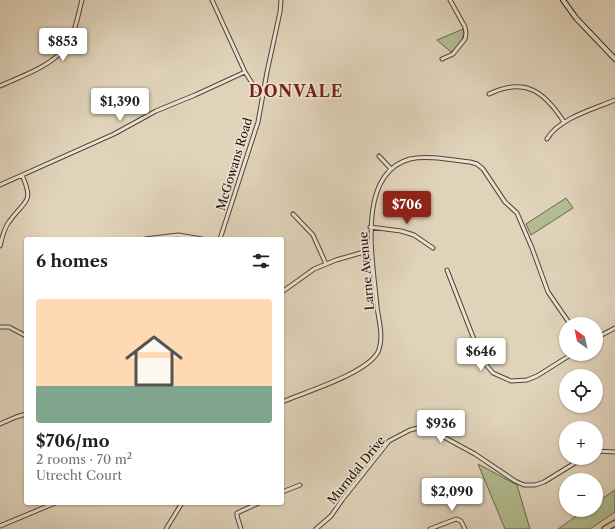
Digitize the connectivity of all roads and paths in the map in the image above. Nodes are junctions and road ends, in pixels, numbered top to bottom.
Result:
1 (82, 0) edge
2 (212, 0) edge
3 (281, 0) edge
4 (450, 0) edge
5 (563, 0) edge
6 (598, 42) junction
7 (442, 59) dead end
8 (615, 59) edge
9 (615, 64) edge
10 (245, 72) junction
11 (0, 86) edge
12 (262, 93) junction
13 (489, 94) dead end
14 (615, 100) edge
15 (564, 122) junction
16 (547, 139) dead end
17 (378, 156) dead end
18 (391, 169) junction
19 (22, 176) junction
20 (0, 185) edge
21 (293, 214) dead end
22 (370, 227) junction
23 (162, 237) edge
24 (190, 237) edge
25 (221, 237) edge
26 (0, 246) edge
27 (433, 248) dead end
28 (371, 250) junction
29 (326, 264) junction
30 (447, 270) dead end
31 (284, 291) edge
32 (565, 317) edge
33 (0, 327) edge
34 (615, 328) edge
35 (603, 334) edge
36 (24, 335) edge
37 (561, 361) edge
38 (284, 401) edge
39 (24, 415) edge
40 (0, 424) edge
41 (603, 452) edge
42 (615, 452) edge
43 (572, 465) edge
44 (300, 485) dead end
45 (284, 491) edge
46 (50, 505) edge
47 (181, 505) edge
48 (255, 505) edge
49 (615, 523) edge
50 (0, 526) edge
51 (166, 529) edge
52 (240, 529) edge
53 (316, 529) edge
54 (430, 529) edge
55 (465, 529) edge
56 (605, 529) edge

1 - 11 street
2 - 10 street
3 - 12 street, McGowans Road
4 - 7 street
5 - 6 street
6 - 8 street
6 - 9 street
10 - 12 street
10 - 19 street
12 - 25 street, McGowans Road
13 - 15 street
14 - 15 street
15 - 16 street
17 - 18 street
18 - 22 street, Larne Avenue
18 - 32 street, Larne Avenue
19 - 20 street
19 - 26 street
21 - 29 street
22 - 27 street
22 - 28 street, Larne Avenue
23 - 24 street
28 - 29 street
28 - 38 street, Larne Avenue
29 - 31 street
30 - 37 street
33 - 36 street
34 - 35 street
39 - 40 street
41 - 42 street
43 - 53 street, Murndal Drive
44 - 45 street
46 - 50 street
47 - 51 street
48 - 52 street
49 - 56 highway
54 - 55 street

